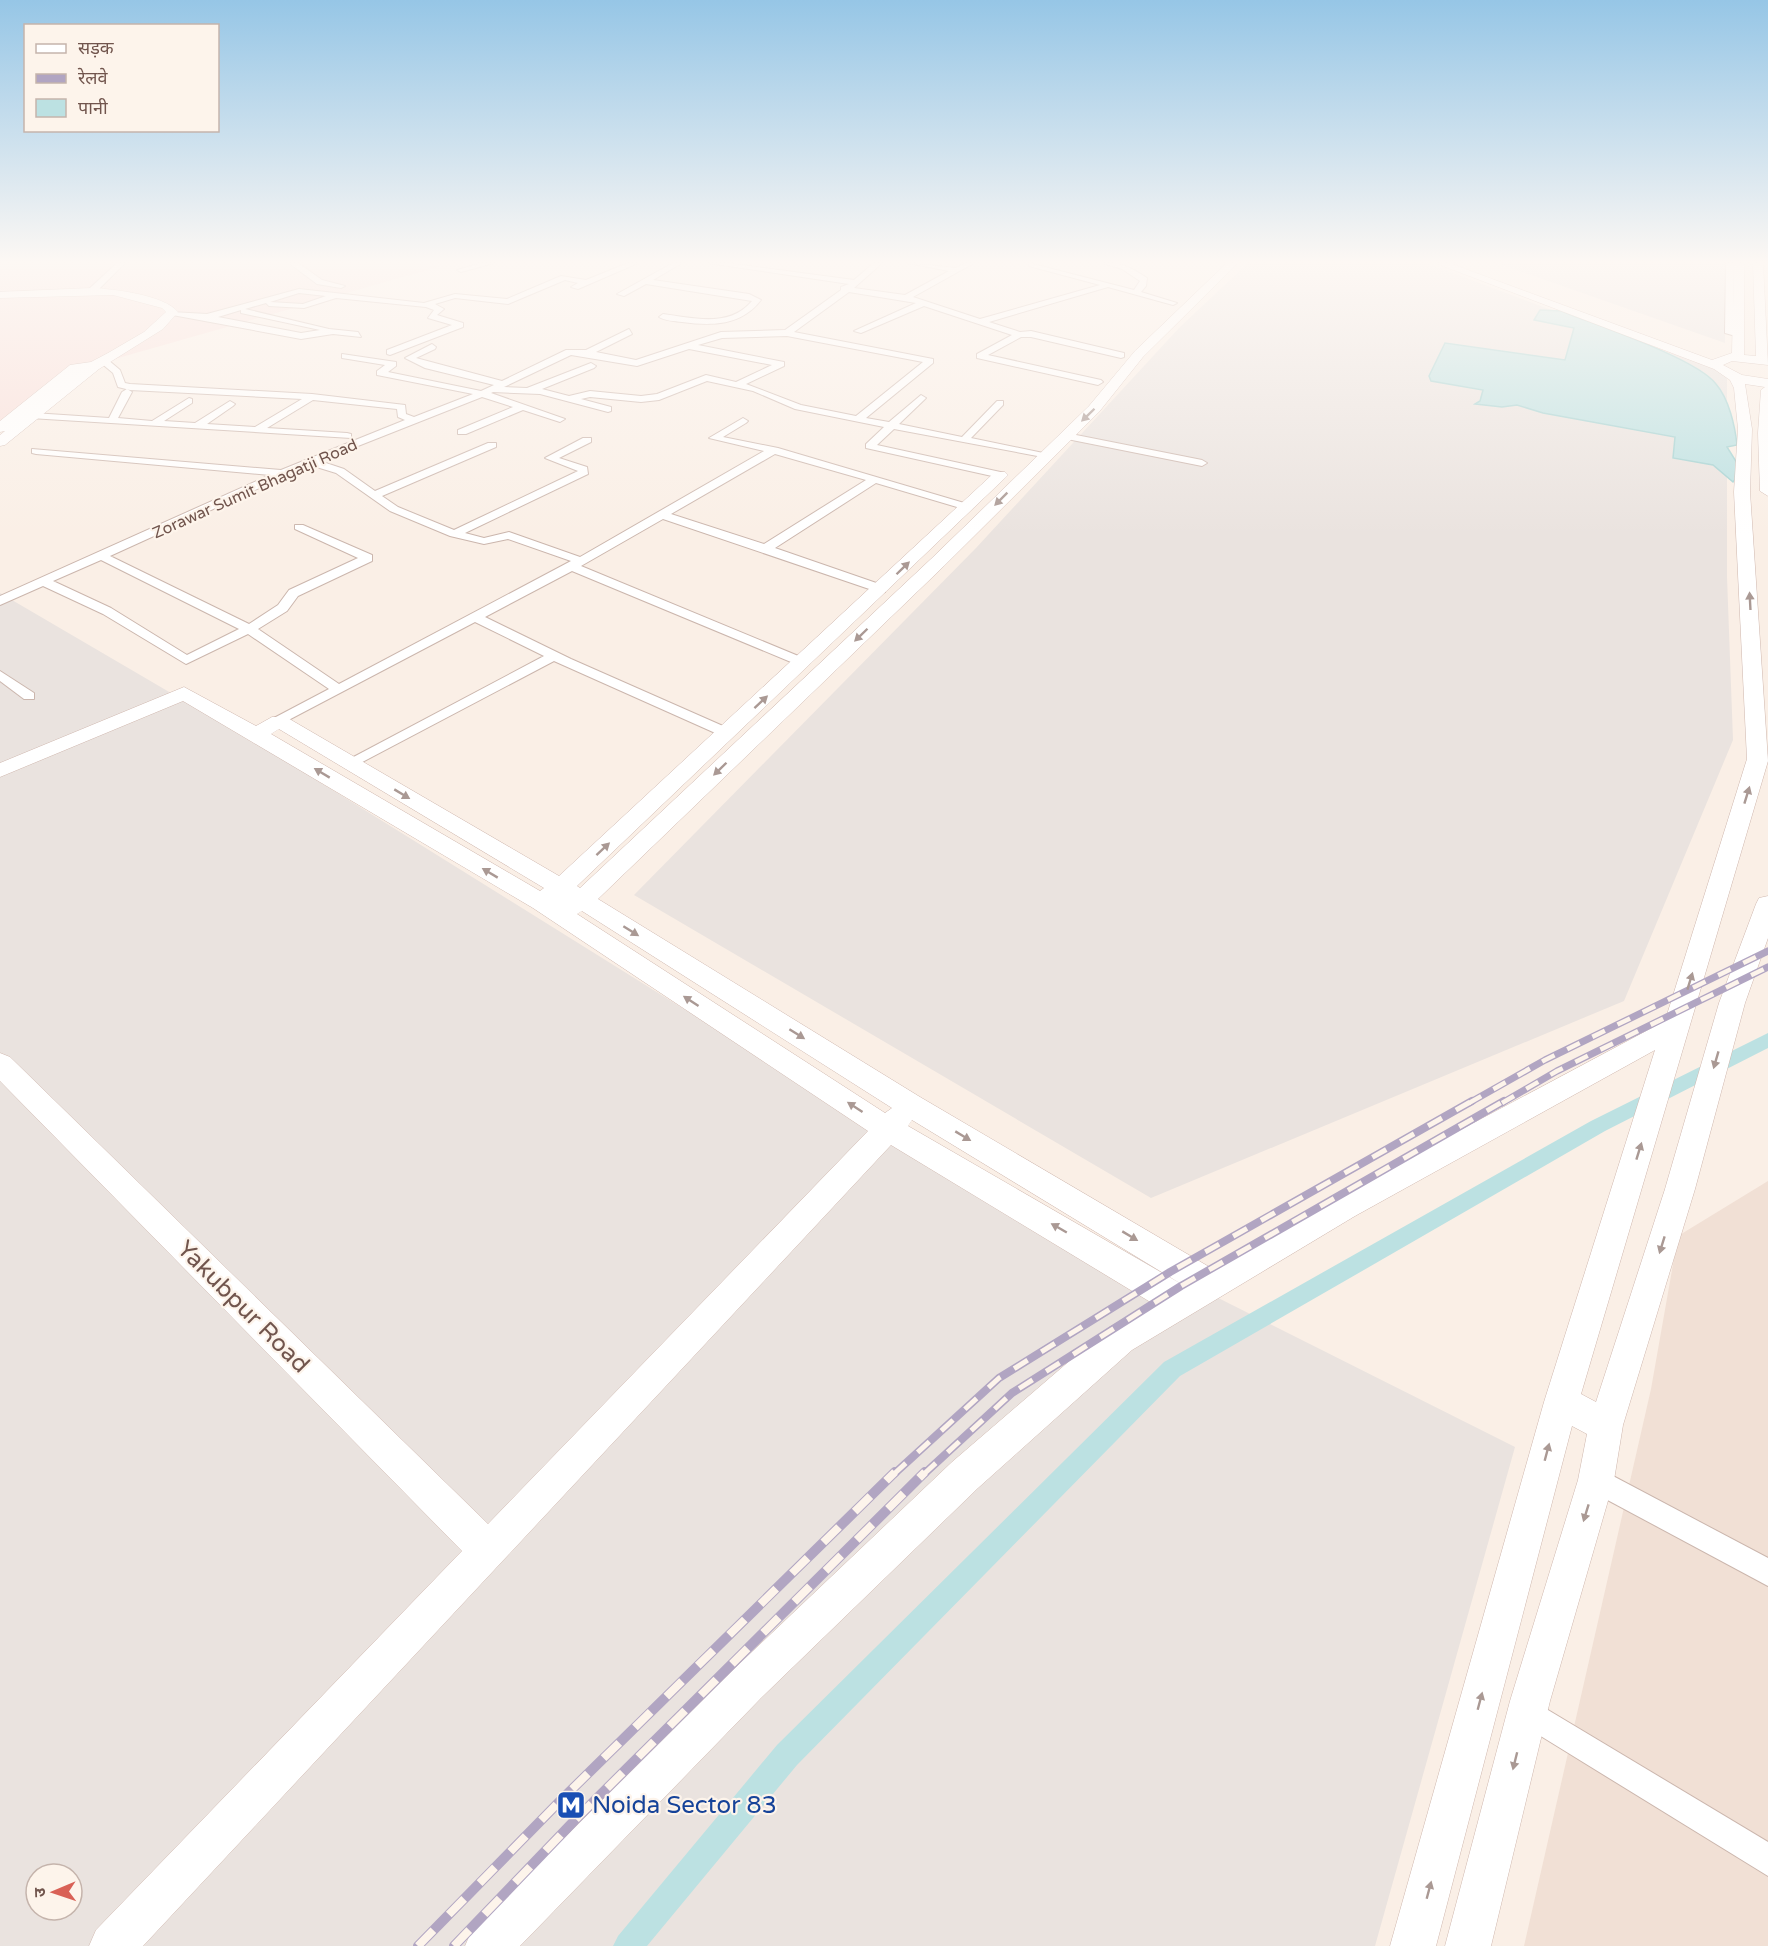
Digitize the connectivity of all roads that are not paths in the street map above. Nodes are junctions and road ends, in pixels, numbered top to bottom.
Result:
1 (1128, 353) edge
2 (112, 354) edge
3 (418, 354) edge
4 (565, 354) edge
5 (592, 354) edge
6 (664, 354) edge
7 (728, 354) edge
8 (893, 354) edge
9 (984, 354) edge
10 (1127, 354) edge
11 (1700, 354) edge
12 (1701, 354) edge
13 (1732, 354) edge
14 (734, 355) junction
15 (345, 356) dead end
16 (1765, 360) edge
17 (99, 363) junction
18 (1729, 364) junction
19 (591, 366) dead end
20 (710, 371) junction
21 (1768, 383) edge
22 (502, 384) junction
23 (736, 385) junction
24 (1094, 386) joint
25 (1768, 390) edge
26 (486, 391) junction
27 (528, 391) junction
28 (126, 392) dead end
29 (312, 397) junction
30 (571, 398) junction
31 (921, 398) dead end
32 (189, 401) dead end
33 (1000, 403) dead end
34 (230, 404) dead end
35 (522, 408) junction
36 (608, 409) dead end
37 (33, 416) junction
38 (560, 419) dead end
39 (858, 420) junction
40 (111, 421) junction
41 (415, 421) junction
42 (743, 421) dead end
43 (153, 424) junction
44 (198, 426) junction
45 (891, 426) junction
46 (0, 428) edge
47 (257, 430) junction
48 (462, 432) dead end
49 (1066, 435) junction
50 (347, 436) dead end
51 (587, 440) dead end
52 (0, 442) edge
53 (492, 445) dead end
54 (951, 448) junction
55 (1041, 448) junction
56 (774, 450) junction
57 (36, 451) dead end
58 (1024, 452) junction
59 (311, 462) junction
60 (1202, 463) dead end
61 (283, 473) junction
62 (1001, 475) junction
63 (874, 480) junction
64 (1768, 491) edge
65 (375, 495) junction
66 (967, 507) junction
67 (659, 514) junction
68 (299, 527) dead end
69 (454, 534) junction
70 (765, 549) junction
71 (102, 556) junction
72 (576, 563) junction
73 (45, 582) junction
74 (881, 590) junction
75 (0, 601) edge
76 (475, 617) junction
77 (249, 629) junction
78 (554, 656) junction
79 (803, 663) junction
80 (0, 675) edge
81 (338, 689) junction
82 (29, 696) dead end
83 (279, 721) junction
84 (727, 733) junction
85 (259, 736) junction
86 (351, 764) junction
87 (0, 771) edge
88 (560, 902) junction
89 (1768, 904) edge
90 (1675, 1032) junction
91 (0, 1064) edge
92 (899, 1117) junction
93 (1211, 1285) junction
94 (1180, 1303) junction
95 (1561, 1402) junction
96 (1606, 1425) junction
97 (1596, 1480) junction
98 (486, 1550) junction
99 (1768, 1573) edge
100 (1528, 1712) junction
101 (1768, 1860) edge
102 (112, 1946) edge
103 (488, 1946) edge
104 (1413, 1946) edge
105 (1468, 1946) edge

1 -> 49 street
2 - 17 street
3 - 22 street
4 - 22 street, Zorawar Sumit Bhagatji Road
5 - 6 street, Zorawar Sumit Bhagatji Road
7 - 14 street
8 - 39 street, Zorawar Sumit Bhagatji Road
9 - 24 street
10 - 24 street
11 - 18 street
12 - 18 street
13 - 18 street
14 - 20 street
14 - 23 street
15 - 26 street
16 - 18 street
17 - 29 street
17 - 37 street
17 - 46 street
18 - 21 street
90 -> 18 street
19 - 27 street
20 - 23 street
20 - 30 street
22 - 26 street, Zorawar Sumit Bhagatji Road
23 - 39 street
25 - 64 street
26 - 27 street
26 - 35 street
26 - 41 street, Zorawar Sumit Bhagatji Road
27 - 30 street
28 - 40 street
29 - 41 street
29 - 47 street
30 - 36 street
31 - 45 street
32 - 43 street
33 - 54 street
34 - 44 street
35 - 38 street
35 - 48 street
37 - 40 street
37 - 52 street
39 - 45 street
40 - 43 street
41 - 59 street, Zorawar Sumit Bhagatji Road
42 - 56 street
43 - 44 street
44 - 47 street
45 - 54 street
45 - 54 street
47 - 50 street
49 - 55 street
49 - 60 street
51 - 69 street
53 - 65 street
54 - 58 street
54 - 62 street
55 - 58 street
55 -> 88 street
56 - 63 street
56 - 67 street
57 - 61 street
58 - 62 street
59 - 61 street, Zorawar Sumit Bhagatji Road
59 - 65 street
61 - 71 street, Zorawar Sumit Bhagatji Road
62 - 66 street
63 - 66 street
63 - 70 street
65 - 69 street
74 -> 66 street
67 - 70 street
67 - 72 street
68 - 77 street
69 - 72 street
70 - 74 street
71 - 73 street, Zorawar Sumit Bhagatji Road
71 - 77 street
72 - 76 street
72 - 79 street
73 - 75 street, Zorawar Sumit Bhagatji Road
73 - 77 street
74 - 79 street
76 - 78 street
76 - 81 street
77 - 81 street
78 - 84 street
78 - 86 street
84 -> 79 street
80 - 82 street
81 - 83 street
83 - 85 street
83 - 86 street
88 -> 84 street
85 - 87 street
88 -> 85 street
86 -> 88 street
88 - 92 street
89 -> 96 street
90 - 93 street
95 -> 90 street
91 - 98 street, Yakubpur Road
92 -> 93 street
94 -> 92 street
92 - 98 street
93 - 94 street
94 - 103 street
95 - 96 street
104 -> 95 street
96 - 97 street
97 - 99 street
97 -> 100 street
98 - 102 street
100 - 101 street
100 -> 105 street

